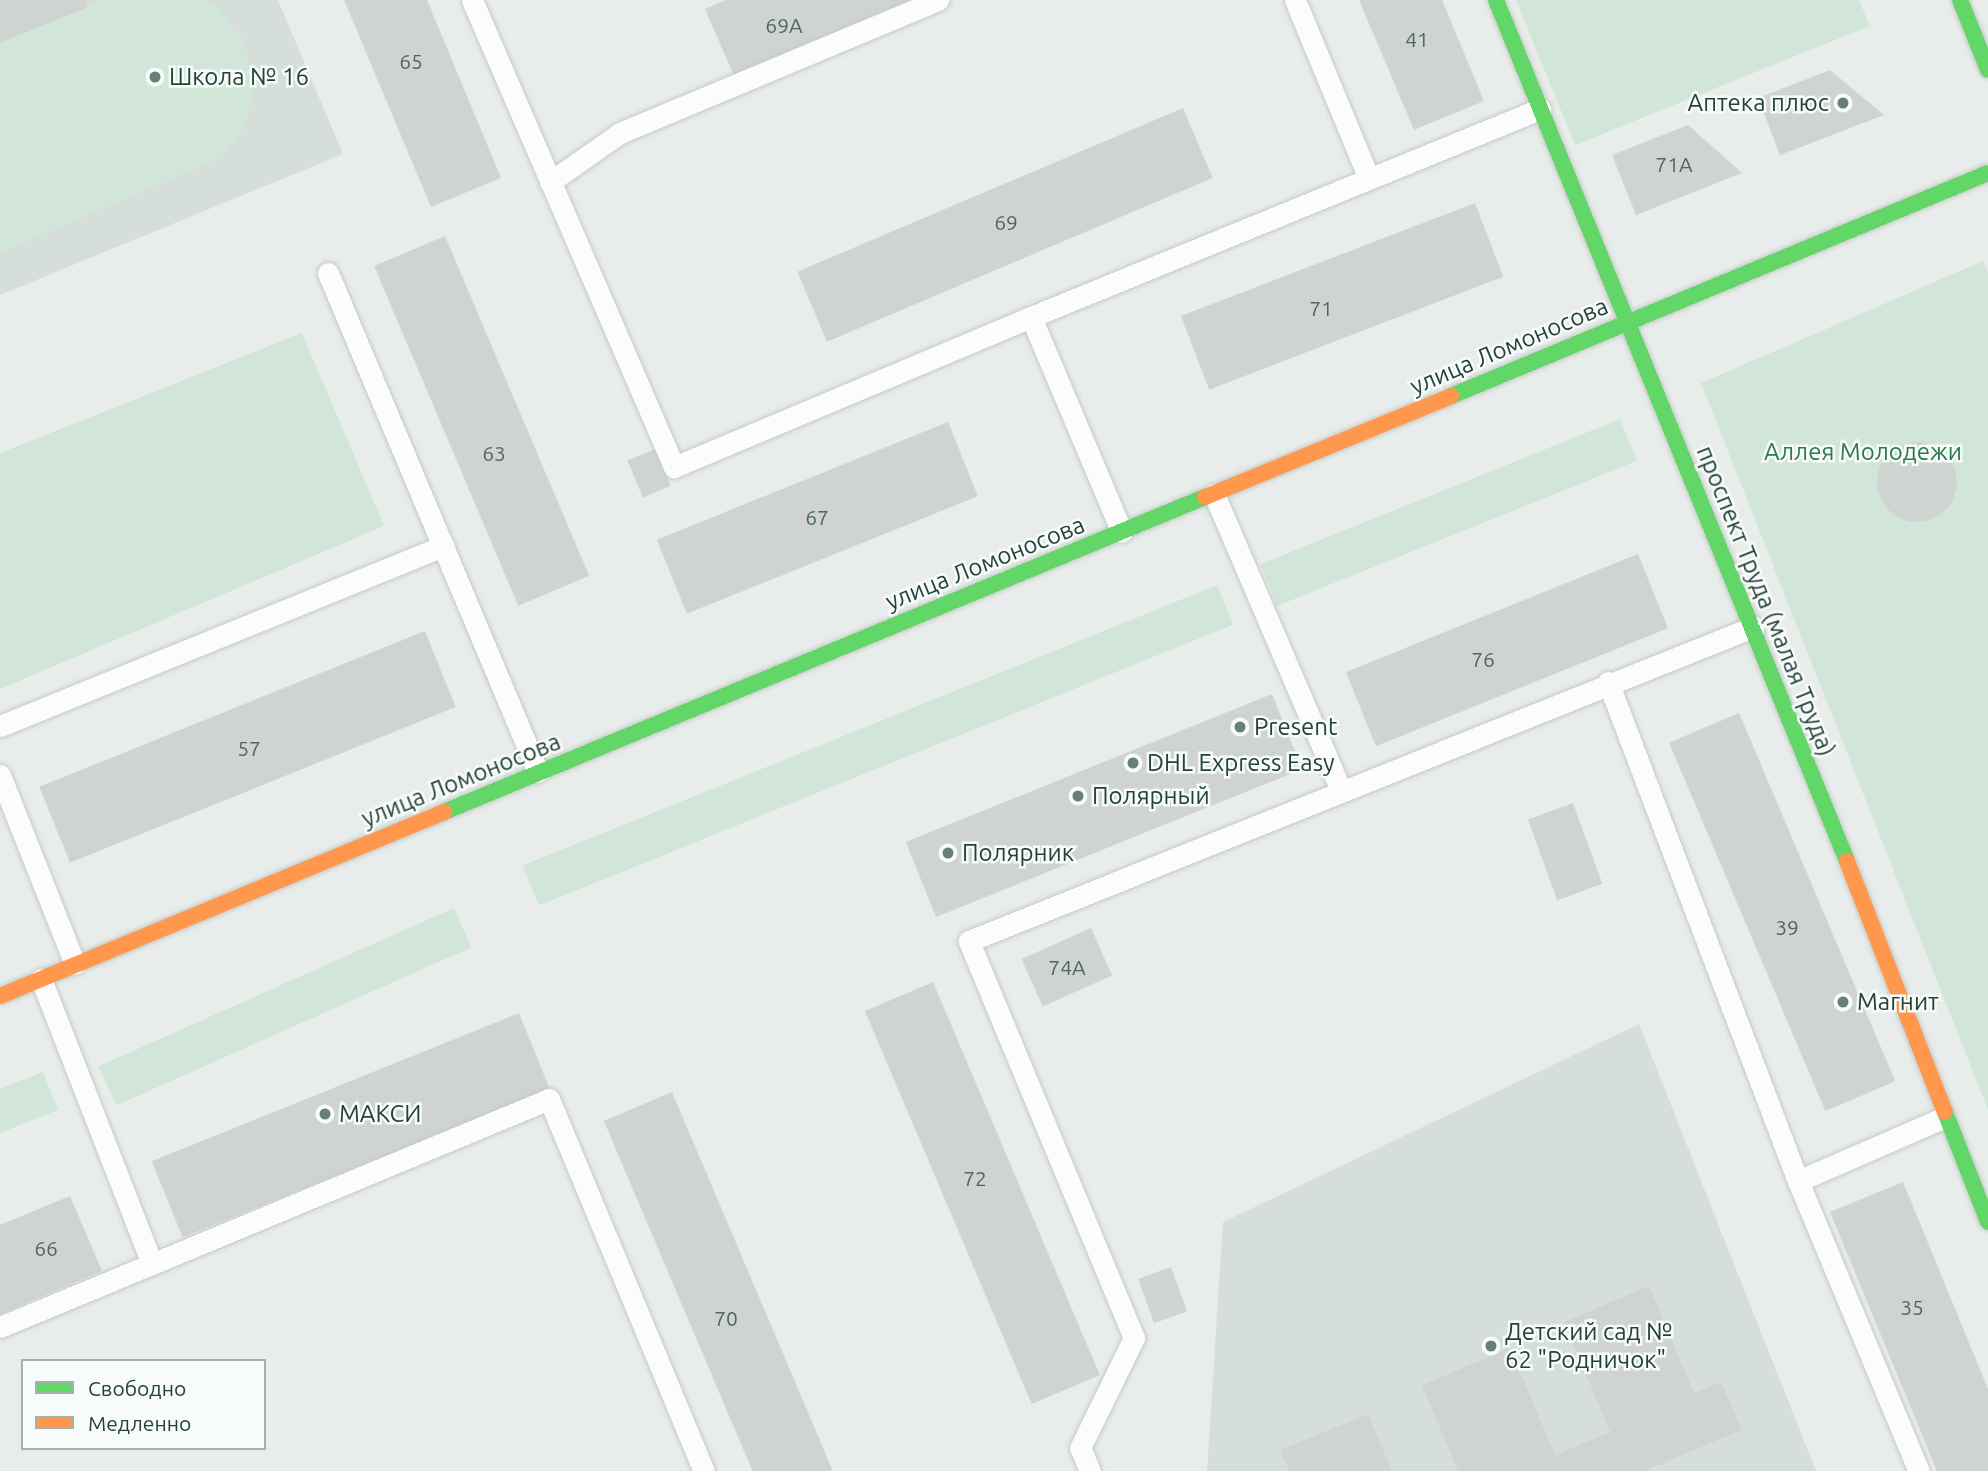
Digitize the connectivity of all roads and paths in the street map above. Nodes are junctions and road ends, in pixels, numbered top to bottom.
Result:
1 (472, 0) edge
2 (938, 0) edge
3 (1295, 0) edge
4 (1496, 0) edge
5 (1959, 0) edge
6 (1988, 70) edge
7 (1540, 109) junction
8 (1988, 173) edge
9 (1368, 176) junction
10 (550, 182) junction
11 (328, 272) dead end
12 (1031, 317) junction
13 (1625, 322) junction
14 (1213, 494) junction
15 (1122, 532) junction
16 (444, 546) junction
17 (1753, 626) junction
18 (1608, 682) junction
19 (0, 726) edge
20 (538, 772) junction
21 (0, 775) edge
22 (1341, 791) junction
23 (75, 964) junction
24 (41, 979) junction
25 (0, 996) edge
26 (1945, 1117) junction
27 (1798, 1181) junction
28 (1988, 1222) edge
29 (152, 1265) junction
30 (0, 1327) edge
31 (704, 1471) edge
32 (1090, 1471) edge
33 (1919, 1471) edge

1 - 10 lane
2 - 10 lane
3 - 9 lane
4 - 7 main road, проспект Труда (малая Труда)
5 - 6 main road
7 - 9 lane
7 - 13 main road, проспект Труда (малая Труда)
8 - 13 main road, улица Ломоносова
9 - 12 lane
10 - 12 lane
11 - 16 lane
12 - 15 lane
13 - 14 main road, улица Ломоносова
13 - 17 main road, проспект Труда (малая Труда)
14 - 15 main road, улица Ломоносова
14 - 22 lane
15 - 20 main road, улица Ломоносова
16 - 19 lane
16 - 20 lane
17 - 18 lane
17 - 26 main road, проспект Труда (малая Труда)
18 - 22 lane
18 - 27 lane
20 - 23 main road, улица Ломоносова
21 - 23 lane
22 - 32 lane
23 - 24 main road, улица Ломоносова
24 - 25 main road, улица Ломоносова
24 - 29 lane
26 - 27 lane
26 - 28 main road, проспект Труда (малая Труда)
27 - 33 lane
29 - 30 lane
29 - 31 lane

